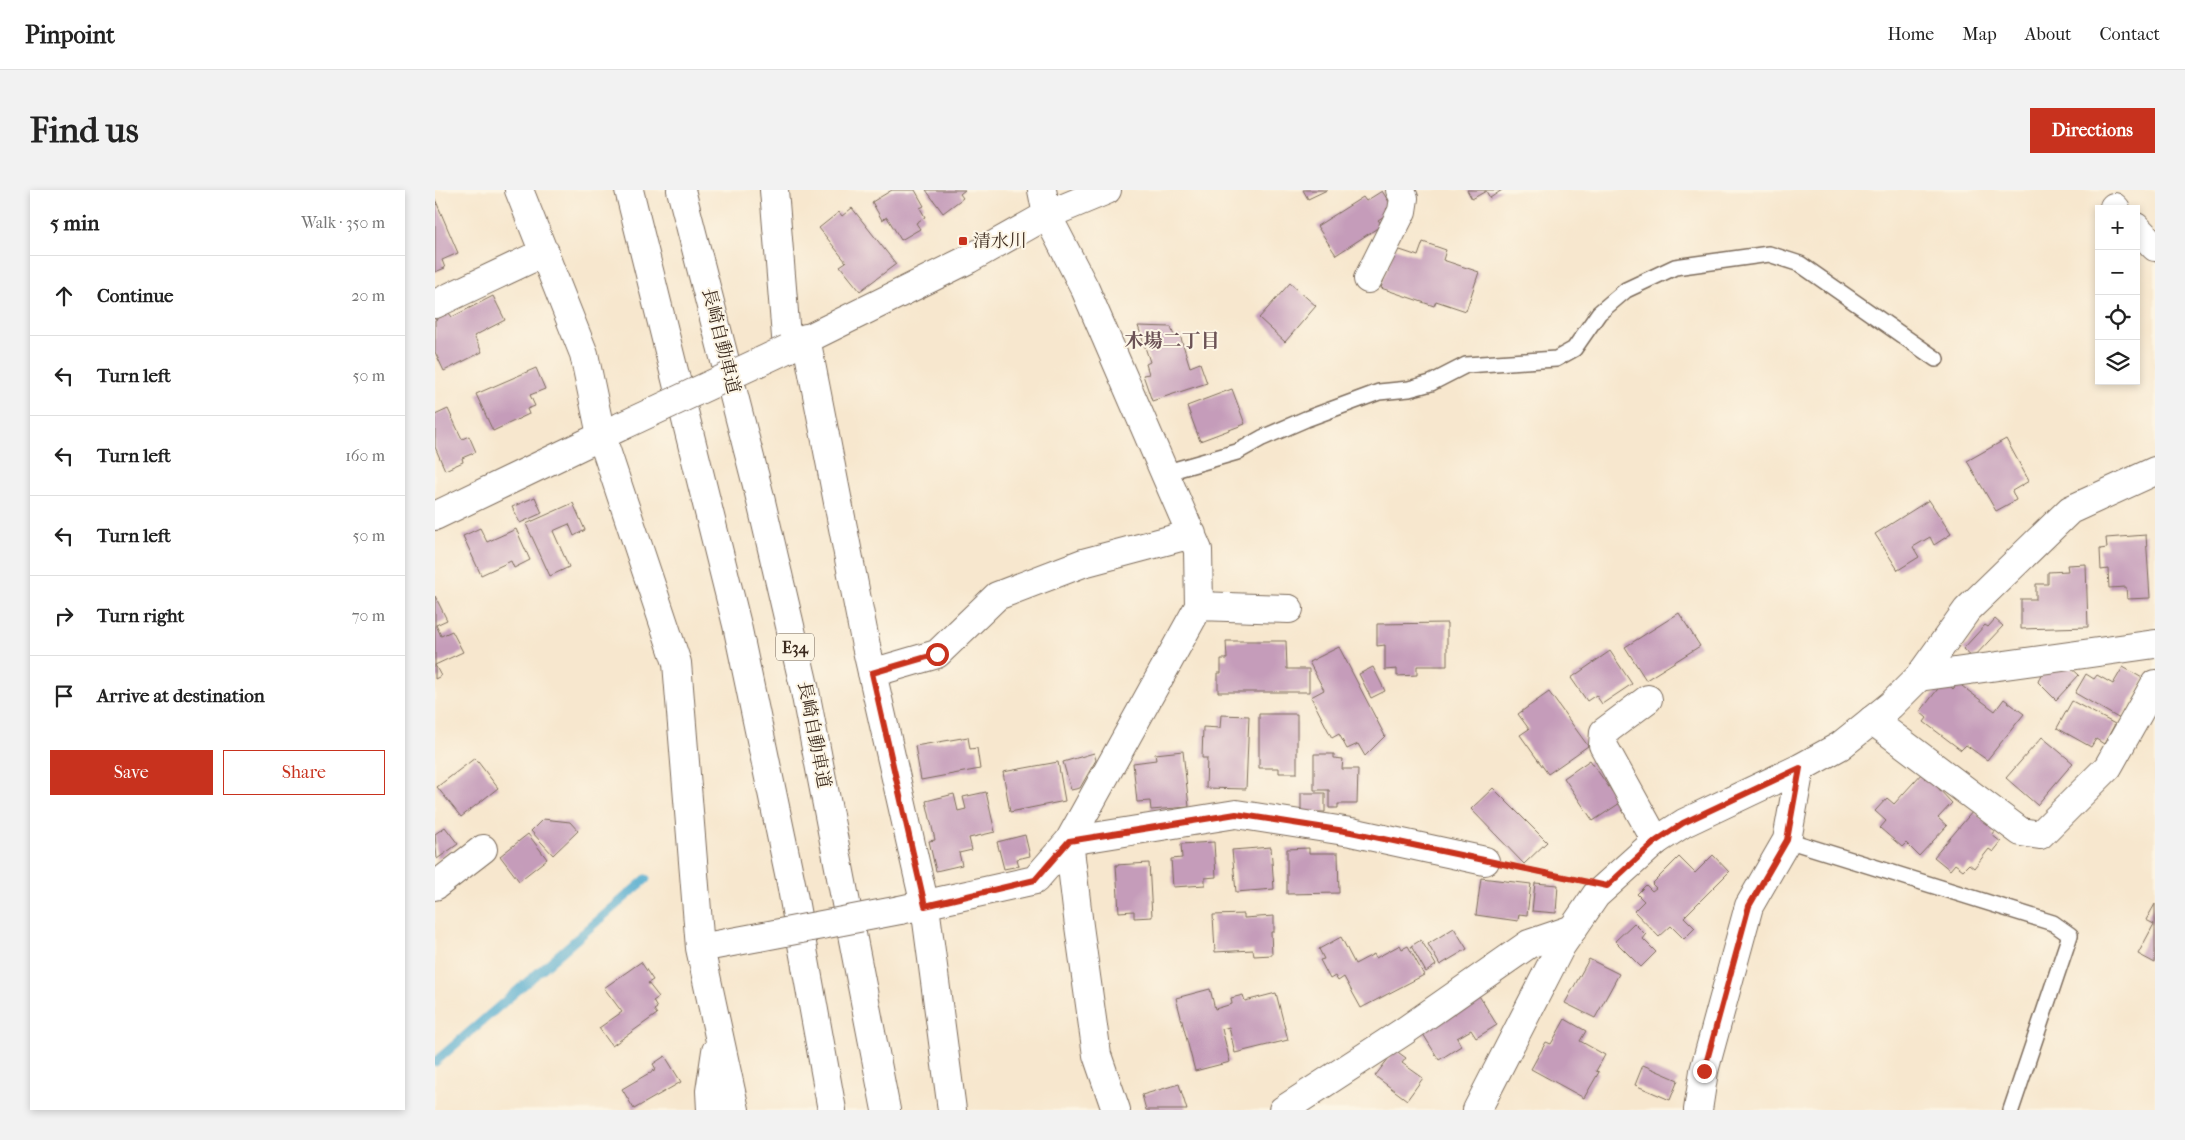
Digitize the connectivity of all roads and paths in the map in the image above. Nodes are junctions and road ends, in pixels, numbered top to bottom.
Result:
1 (519, 190) edge
2 (629, 190) edge
3 (681, 190) edge
4 (773, 190) edge
5 (1107, 190) edge
6 (1400, 190) edge
7 (1045, 202) edge
8 (2140, 231) edge
9 (2155, 247) edge
10 (545, 252) junction
11 (1368, 279) dead end
12 (435, 304) edge
13 (797, 343) junction
14 (1936, 359) dead end
15 (612, 430) junction
16 (2155, 471) edge
17 (1164, 473) junction
18 (435, 516) edge
19 (1192, 534) junction
20 (1199, 606) junction
21 (1289, 609) dead end
22 (2155, 644) edge
23 (872, 673) junction
24 (1919, 677) junction
25 (2155, 684) edge
26 (1648, 699) dead end
27 (1872, 720) junction
28 (1800, 768) junction
29 (1787, 840) junction
30 (1069, 841) junction
31 (1656, 841) junction
32 (483, 849) dead end
33 (1485, 861) joint
34 (435, 886) edge
35 (1607, 886) junction
36 (913, 908) junction
37 (1573, 929) junction
38 (700, 948) junction
39 (719, 1032) junction
40 (711, 1110) edge
41 (735, 1110) edge
42 (833, 1110) edge
43 (886, 1110) edge
44 (952, 1110) edge
45 (1116, 1110) edge
46 (1283, 1110) edge
47 (1477, 1110) edge
48 (1698, 1110) edge
49 (2011, 1110) edge

1 - 10 main road
2 - 42 main road
3 - 43 main road, 長崎自動車道 / E34
4 - 13 main road
5 - 7 main road
6 - 11 main road
7 - 13 main road
7 - 17 main road
8 - 9 main road
10 - 12 main road
10 - 15 main road
13 - 15 main road, bridge
13 - 23 main road
14 - 17 lane
15 - 18 main road
15 - 38 main road
16 - 24 main road
17 - 19 main road
19 - 20 main road
19 - 23 main road
20 - 21 main road
20 - 30 main road
22 - 24 main road
23 - 36 main road
24 - 27 main road
25 - 27 main road
26 - 31 main road
27 - 28 main road
28 - 29 main road
28 - 31 main road
29 - 48 main road
29 - 49 lane
30 - 33 main road
30 - 36 main road
30 - 45 main road
31 - 35 main road
32 - 34 main road
33 - 35 path
35 - 37 main road
36 - 38 main road, bridge
36 - 44 main road
37 - 46 main road
37 - 47 main road
38 - 39 main road
39 - 40 main road
39 - 41 main road

